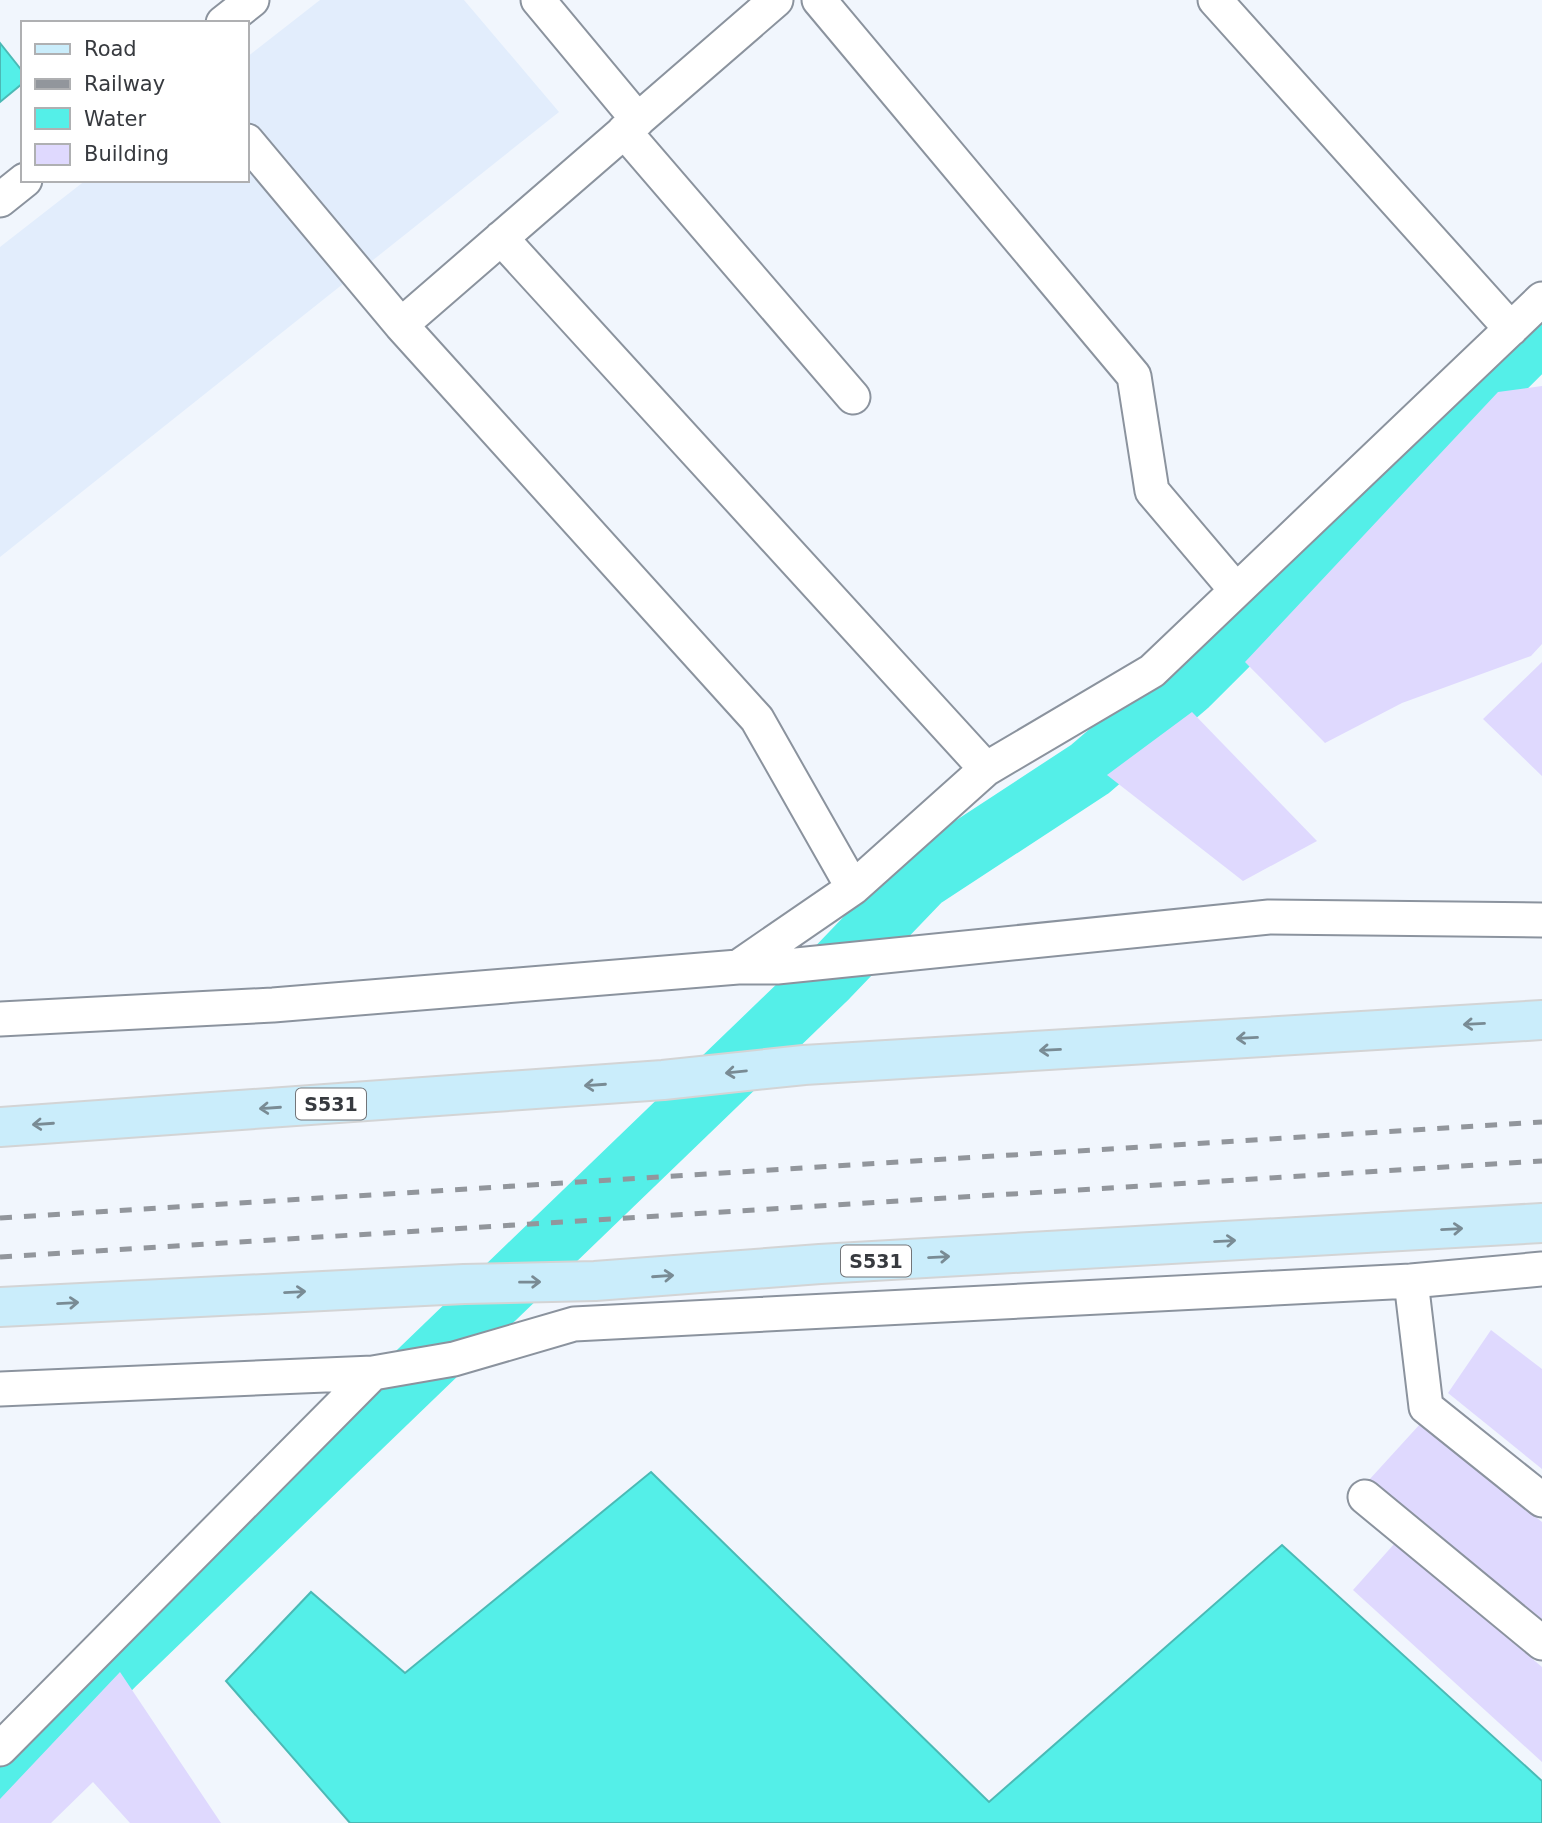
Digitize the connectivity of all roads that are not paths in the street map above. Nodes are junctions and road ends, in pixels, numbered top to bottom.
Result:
1 (252, 0) edge
2 (538, 0) edge
3 (776, 0) edge
4 (819, 0) edge
5 (1215, 0) edge
6 (226, 21) edge
7 (631, 126) junction
8 (248, 142) edge
9 (22, 182) edge
10 (0, 200) edge
11 (501, 238) junction
12 (1542, 299) edge
13 (401, 325) junction
14 (1511, 329) junction
15 (853, 397) dead end
16 (1236, 590) junction
17 (986, 769) junction
18 (853, 888) junction
19 (1542, 920) edge
20 (738, 967) junction
21 (0, 1019) edge
22 (1542, 1020) edge
23 (0, 1127) edge
24 (1542, 1223) edge
25 (1542, 1269) edge
26 (1411, 1281) junction
27 (0, 1307) edge
28 (381, 1371) junction
29 (0, 1389) edge
30 (1365, 1497) dead end
31 (1542, 1500) edge
32 (1542, 1643) edge
33 (0, 1749) edge

1 - 6 street
2 - 7 street
3 - 7 street
4 - 16 street
5 - 14 street
7 - 11 street
7 - 15 street
8 - 13 street
9 - 10 street
11 - 13 street
11 - 17 street
12 - 14 street
13 - 18 street
14 - 16 street
16 - 17 street
17 - 18 street
18 - 20 street
19 - 20 street
20 - 21 street
22 -> 23 main road, S531
27 -> 24 main road, S531
25 - 26 street
26 - 28 street
26 - 31 street
28 - 29 street
28 - 33 street
30 - 32 street

